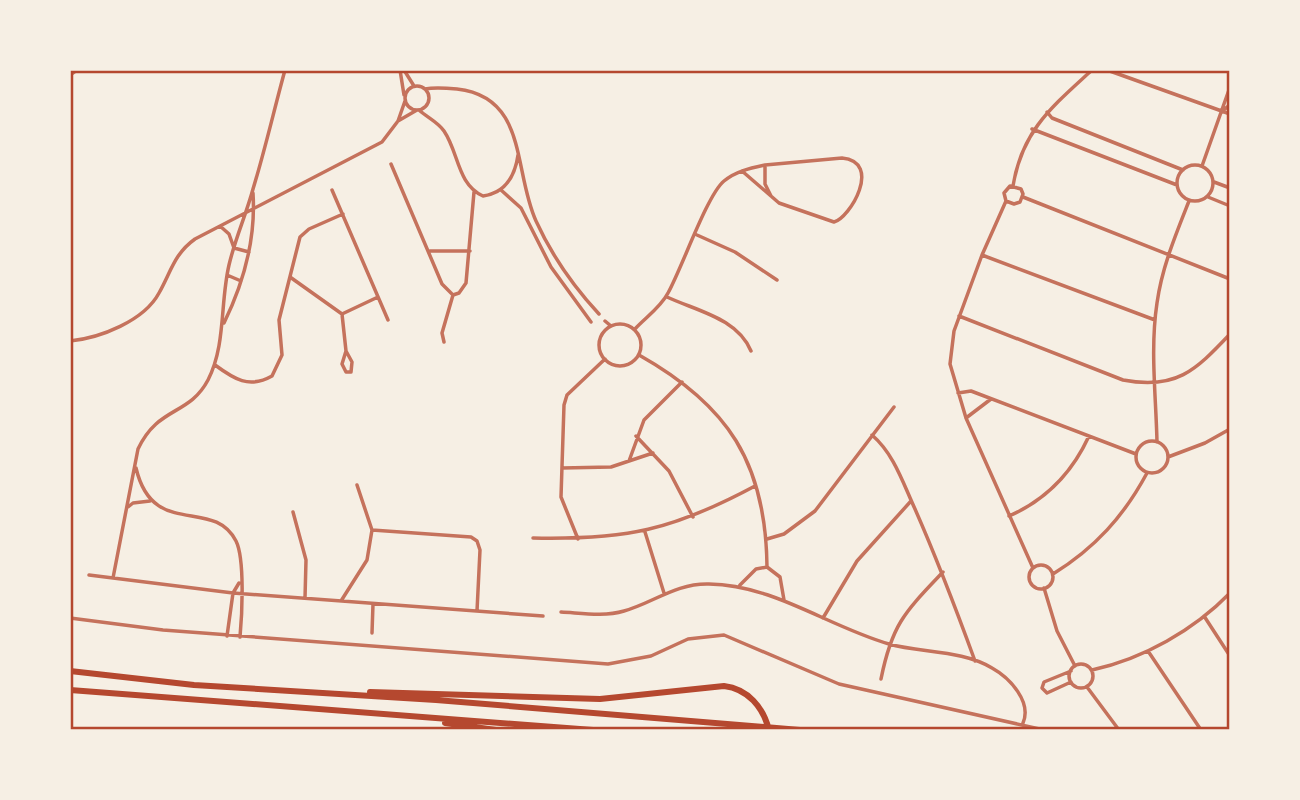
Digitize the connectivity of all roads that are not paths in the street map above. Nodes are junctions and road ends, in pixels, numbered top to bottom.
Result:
1 (77, 70) edge
2 (285, 70) edge
3 (402, 70) edge
4 (1092, 70) edge
5 (1107, 70) edge
6 (70, 75) edge
7 (414, 86) junction
8 (1230, 87) edge
9 (425, 89) junction
10 (405, 99) junction
11 (1230, 105) edge
12 (418, 110) junction
13 (1222, 111) junction
14 (1047, 112) junction
15 (1230, 114) edge
16 (398, 121) junction
17 (1032, 129) junction
18 (518, 154) junction
19 (391, 164) dead end
20 (765, 165) junction
21 (1202, 166) junction
22 (1183, 170) junction
23 (742, 171) junction
24 (1214, 182) junction
25 (1177, 185) junction
26 (1013, 186) junction
27 (1230, 188) edge
28 (332, 190) dead end
29 (502, 190) junction
30 (253, 191) junction
31 (474, 192) junction
32 (1023, 197) junction
33 (1208, 197) junction
34 (772, 198) junction
35 (1006, 201) junction
36 (1189, 201) junction
37 (1230, 205) edge
38 (254, 208) junction
39 (245, 211) junction
40 (343, 214) junction
41 (220, 226) junction
42 (697, 235) junction
43 (234, 248) junction
44 (430, 251) junction
45 (470, 251) junction
46 (249, 252) junction
47 (982, 254) junction
48 (1168, 254) junction
49 (227, 275) junction
50 (290, 276) junction
51 (1230, 279) edge
52 (777, 280) dead end
53 (242, 281) junction
54 (453, 295) junction
55 (378, 297) junction
56 (667, 297) junction
57 (342, 314) junction
58 (599, 314) dead end
59 (959, 316) junction
60 (388, 320) dead end
61 (1155, 320) junction
62 (605, 321) dead end
63 (591, 322) dead end
64 (611, 326) junction
65 (222, 327) junction
66 (596, 329) dead end
67 (635, 329) junction
68 (1230, 334) edge
69 (601, 335) junction
70 (70, 341) edge
71 (444, 342) dead end
72 (346, 351) junction
73 (751, 351) dead end
74 (639, 355) junction
75 (605, 359) junction
76 (214, 365) junction
77 (682, 382) junction
78 (1156, 385) junction
79 (958, 393) junction
80 (991, 399) junction
81 (894, 407) dead end
82 (966, 418) junction
83 (1230, 429) edge
84 (872, 435) junction
85 (636, 436) junction
86 (1089, 436) junction
87 (1157, 442) junction
88 (653, 453) junction
89 (1136, 454) junction
90 (1168, 457) junction
91 (629, 461) junction
92 (136, 466) junction
93 (562, 468) junction
94 (1147, 473) junction
95 (357, 485) dead end
96 (756, 486) junction
97 (150, 501) junction
98 (911, 501) junction
99 (127, 509) junction
100 (293, 512) dead end
101 (1009, 516) junction
102 (693, 517) junction
103 (372, 530) junction
104 (645, 532) junction
105 (533, 538) dead end
106 (578, 539) junction
107 (766, 539) junction
108 (767, 568) junction
109 (1033, 568) junction
110 (943, 572) junction
111 (1053, 574) junction
112 (89, 575) dead end
113 (113, 578) junction
114 (239, 583) junction
115 (740, 585) junction
116 (1044, 588) junction
117 (233, 593) junction
118 (664, 593) junction
119 (1230, 593) edge
120 (244, 594) junction
121 (304, 598) junction
122 (784, 600) junction
123 (341, 601) junction
124 (373, 604) junction
125 (477, 611) junction
126 (561, 612) dead end
127 (542, 616) dead end
128 (1204, 616) junction
129 (70, 618) edge
130 (823, 618) junction
131 (372, 633) dead end
132 (228, 636) junction
133 (240, 637) junction
134 (888, 644) junction
135 (1147, 651) junction
136 (1230, 656) edge
137 (975, 661) junction
138 (1075, 666) junction
139 (1092, 670) junction
140 (70, 671) edge
141 (1070, 671) junction
142 (881, 679) dead end
143 (1071, 682) junction
144 (1087, 687) junction
145 (70, 690) edge
146 (326, 694) junction
147 (381, 715) junction
148 (1023, 723) junction
149 (496, 730) edge
150 (593, 730) edge
151 (769, 730) edge
152 (800, 730) edge
153 (1044, 730) edge
154 (1119, 730) edge
155 (1201, 730) edge

1 - 6 street
2 - 30 street
3 - 7 street
3 - 10 street
4 - 14 street
5 - 13 street
7 - 9 street
7 - 10 street
8 - 13 street
9 - 12 street
9 - 18 street
10 - 12 street
10 - 16 street
11 - 13 street
12 - 16 street
12 - 31 street
13 - 15 street
13 - 21 street
14 - 17 street
14 - 22 street
16 - 38 street
17 - 25 street
17 - 26 street
18 - 29 street
18 - 58 street
19 - 44 street
20 - 23 street
20 - 34 street
20 - 34 street
21 - 22 street
21 - 24 street
22 - 25 street
23 - 34 street
23 - 42 street
24 - 27 street
24 - 33 street
25 - 36 street
26 - 32 street
26 - 35 street
28 - 40 street
29 - 31 street
29 - 63 street
30 - 38 street
30 - 39 street
31 - 45 street
32 - 35 street
32 - 48 street
33 - 36 street
33 - 37 street
35 - 47 street
36 - 48 street
38 - 39 street
38 - 46 street
39 - 41 street
39 - 43 street
40 - 50 street
40 - 55 street
41 - 43 street
41 - 70 street
42 - 52 street
42 - 56 street
43 - 46 street
43 - 49 street
44 - 45 street
44 - 54 street
45 - 54 street
46 - 53 street
47 - 59 street
47 - 61 street
48 - 51 street
48 - 61 street
49 - 53 street
49 - 65 street
50 - 57 street
50 - 76 street
53 - 65 street
54 - 71 street
55 - 57 street
55 - 60 street
56 - 67 street
56 - 73 street
57 - 72 street
59 - 78 street
59 - 79 street
61 - 78 street
62 - 64 street
64 - 67 street
64 - 69 street
65 - 76 street
66 - 69 street
67 - 74 street
68 - 78 street
69 - 75 street
72 - 72 street
74 - 75 street
74 - 77 street
75 - 93 street
76 - 92 street
77 - 85 street
77 - 96 street
78 - 87 street
79 - 80 street
79 - 82 street
80 - 82 street
80 - 86 street
81 - 84 street
82 - 101 street
83 - 90 street
84 - 98 street
84 - 107 street
85 - 88 street
85 - 91 street
86 - 89 street
86 - 101 street
87 - 89 street
87 - 90 street
88 - 91 street
88 - 102 street
89 - 94 street
90 - 94 street
91 - 93 street
92 - 97 street
92 - 99 street
93 - 106 street
94 - 111 street
95 - 103 street
96 - 102 street
96 - 107 street
97 - 99 street
97 - 114 street
98 - 110 street
98 - 130 street
99 - 113 street
100 - 121 street
101 - 109 street
102 - 104 street
103 - 123 street
103 - 125 street
104 - 106 street
104 - 118 street
105 - 106 street
107 - 108 street
108 - 115 street
108 - 122 street
109 - 111 street
109 - 116 street
110 - 134 street
110 - 137 street
111 - 116 street
112 - 113 street
113 - 117 street
114 - 117 street
114 - 120 street
115 - 118 street
115 - 122 street
116 - 138 street
117 - 120 street
117 - 132 street
118 - 126 street
119 - 128 street
120 - 121 street
120 - 133 street
121 - 123 street
122 - 130 street
123 - 124 street
124 - 125 street
124 - 131 street
125 - 127 street
128 - 135 street
128 - 136 street
129 - 132 street
130 - 134 street
132 - 133 street
133 - 148 street
134 - 137 street
134 - 142 street
135 - 139 street
135 - 155 street
137 - 148 street
138 - 139 street
138 - 141 street
139 - 144 street
140 - 146 highway
141 - 143 street
141 - 143 street
143 - 144 street
144 - 154 street
145 - 147 highway
146 - 151 highway
146 - 152 highway
147 - 149 highway
147 - 150 highway
148 - 153 street

